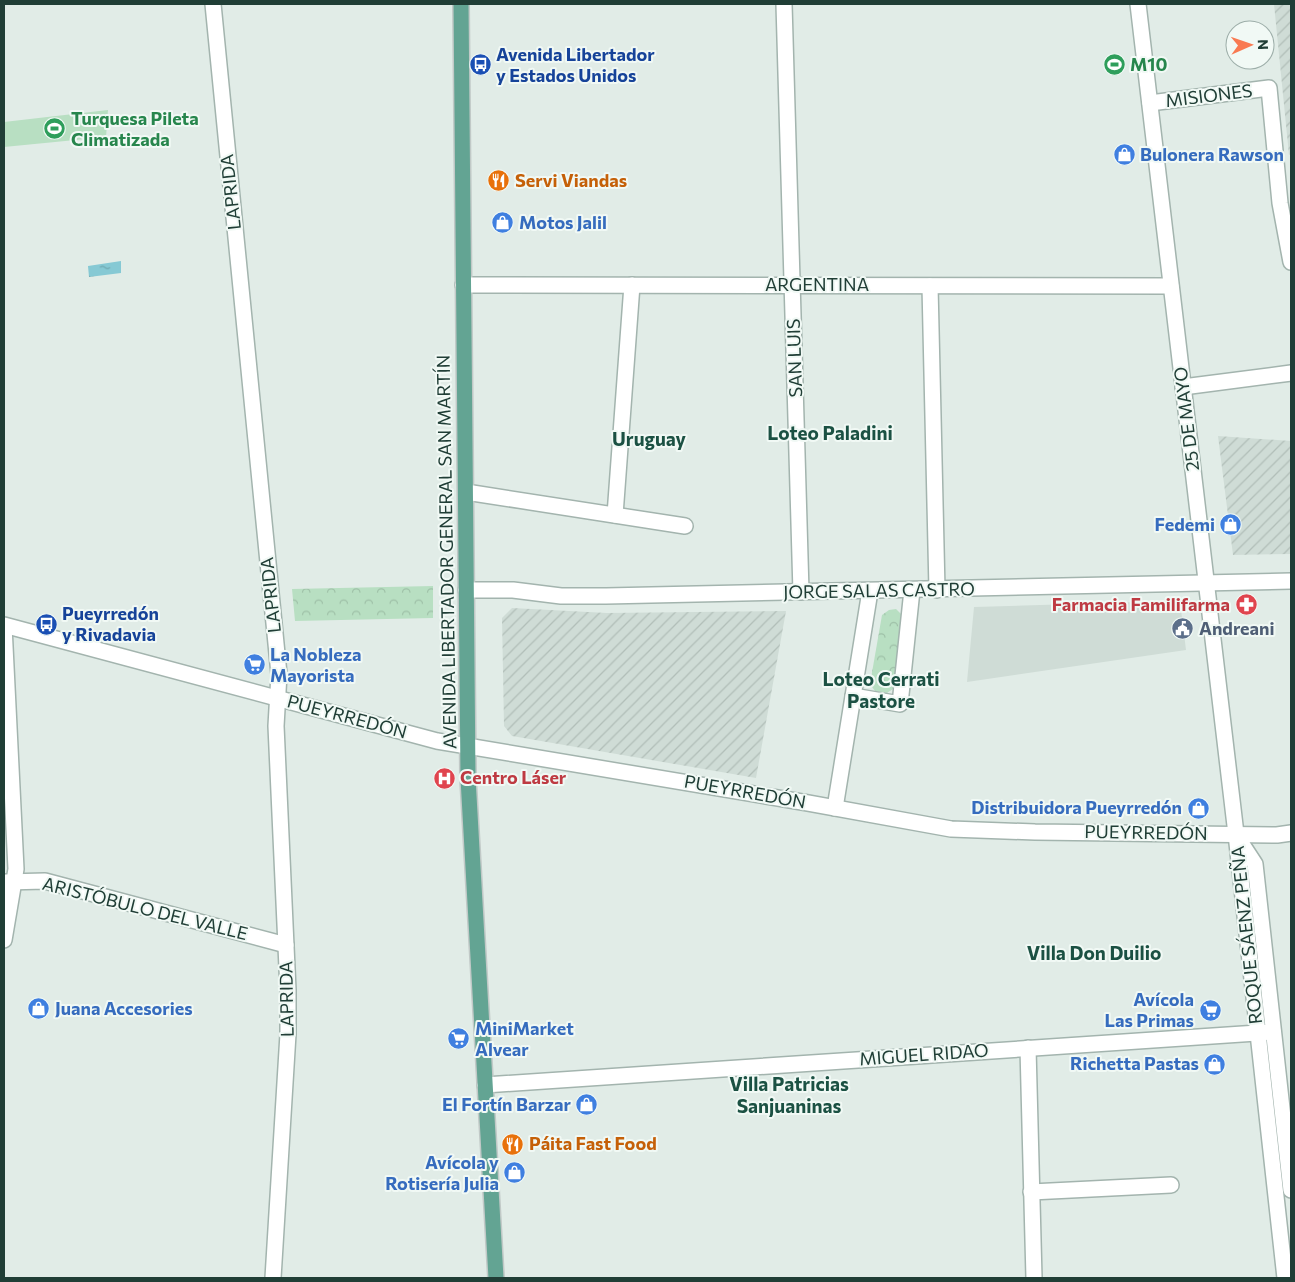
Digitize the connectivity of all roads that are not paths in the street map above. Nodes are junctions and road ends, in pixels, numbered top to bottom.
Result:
1 (213, 4) edge
2 (460, 4) edge
3 (784, 4) edge
4 (1138, 4) edge
5 (1150, 103) junction
6 (1284, 166) edge
7 (1291, 262) edge
8 (464, 285) junction
9 (632, 285) junction
10 (792, 285) junction
11 (930, 286) junction
12 (1171, 286) junction
13 (1291, 373) edge
14 (1183, 387) junction
15 (466, 492) junction
16 (615, 515) junction
17 (685, 526) dead end
18 (1291, 581) edge
19 (1206, 584) junction
20 (466, 590) junction
21 (912, 590) junction
22 (937, 590) junction
23 (870, 591) junction
24 (801, 592) junction
25 (4, 625) edge
26 (4, 644) edge
27 (853, 696) junction
28 (277, 698) junction
29 (468, 746) junction
30 (835, 808) junction
31 (1291, 833) edge
32 (1236, 834) junction
33 (9, 882) edge
34 (4, 940) edge
35 (286, 945) junction
36 (1274, 1032) junction
37 (1258, 1033) junction
38 (1028, 1048) junction
39 (1285, 1078) edge
40 (1263, 1080) junction
41 (485, 1085) junction
42 (1171, 1185) dead end
43 (1291, 1190) edge
44 (1031, 1192) junction
45 (1285, 1228) edge
46 (273, 1278) edge
47 (496, 1278) edge
48 (1034, 1278) edge
49 (1285, 1278) edge

1 - 28 street, LAPRIDA
2 - 8 main road, AVENIDA LIBERTADOR GENERAL SAN MARTÍN
3 - 10 street, SAN LUIS
4 - 5 street, 25 DE MAYO
5 - 6 street, MISIONES
5 - 12 street, 25 DE MAYO
6 - 7 street
8 - 9 street, ARGENTINA
8 - 15 main road, AVENIDA LIBERTADOR GENERAL SAN MARTÍN
9 - 10 street, ARGENTINA
9 - 16 street
10 - 11 street, ARGENTINA
10 - 24 street, SAN LUIS
11 - 12 street, ARGENTINA
11 - 22 street
12 - 14 street, 25 DE MAYO
13 - 14 street
14 - 19 street, 25 DE MAYO
15 - 16 street
15 - 20 main road, AVENIDA LIBERTADOR GENERAL SAN MARTÍN
16 - 17 street
18 - 19 street, JORGE SALAS CASTRO
19 - 22 street, JORGE SALAS CASTRO
19 - 32 street, 25 DE MAYO
20 - 24 street, JORGE SALAS CASTRO
20 - 29 main road, AVENIDA LIBERTADOR GENERAL SAN MARTÍN
21 - 22 street, JORGE SALAS CASTRO
21 - 23 street, JORGE SALAS CASTRO
21 - 27 street
23 - 24 street, JORGE SALAS CASTRO
23 - 27 street
25 - 26 street
25 - 28 street, PUEYRREDÓN
26 - 33 street
27 - 30 street
28 - 29 street, PUEYRREDÓN
28 - 35 street, LAPRIDA
29 - 30 street, PUEYRREDÓN
29 - 41 main road, AVENIDA LIBERTADOR GENERAL SAN MARTÍN
30 - 32 street, PUEYRREDÓN
31 - 32 street, PUEYRREDÓN
32 - 36 street, ROQUE SÁENZ PEÑA
32 - 37 street, ROQUE SÁENZ PEÑA
33 - 34 street
33 - 35 street, ARISTÓBULO DEL VALLE
35 - 46 street, LAPRIDA
36 - 37 street, MIGUEL RIDAO
36 - 39 street, ROQUE SÁENZ PEÑA
37 - 38 street, MIGUEL RIDAO
37 - 40 street, ROQUE SÁENZ PEÑA
38 - 41 street, MIGUEL RIDAO
38 - 44 street
39 - 40 street
39 - 43 street, ROQUE SÁENZ PEÑA
40 - 45 street, ROQUE SÁENZ PEÑA
41 - 47 main road, AVENIDA LIBERTADOR GENERAL SAN MARTÍN
42 - 44 street
44 - 48 street
45 - 49 street, ROQUE SÁENZ PEÑA

